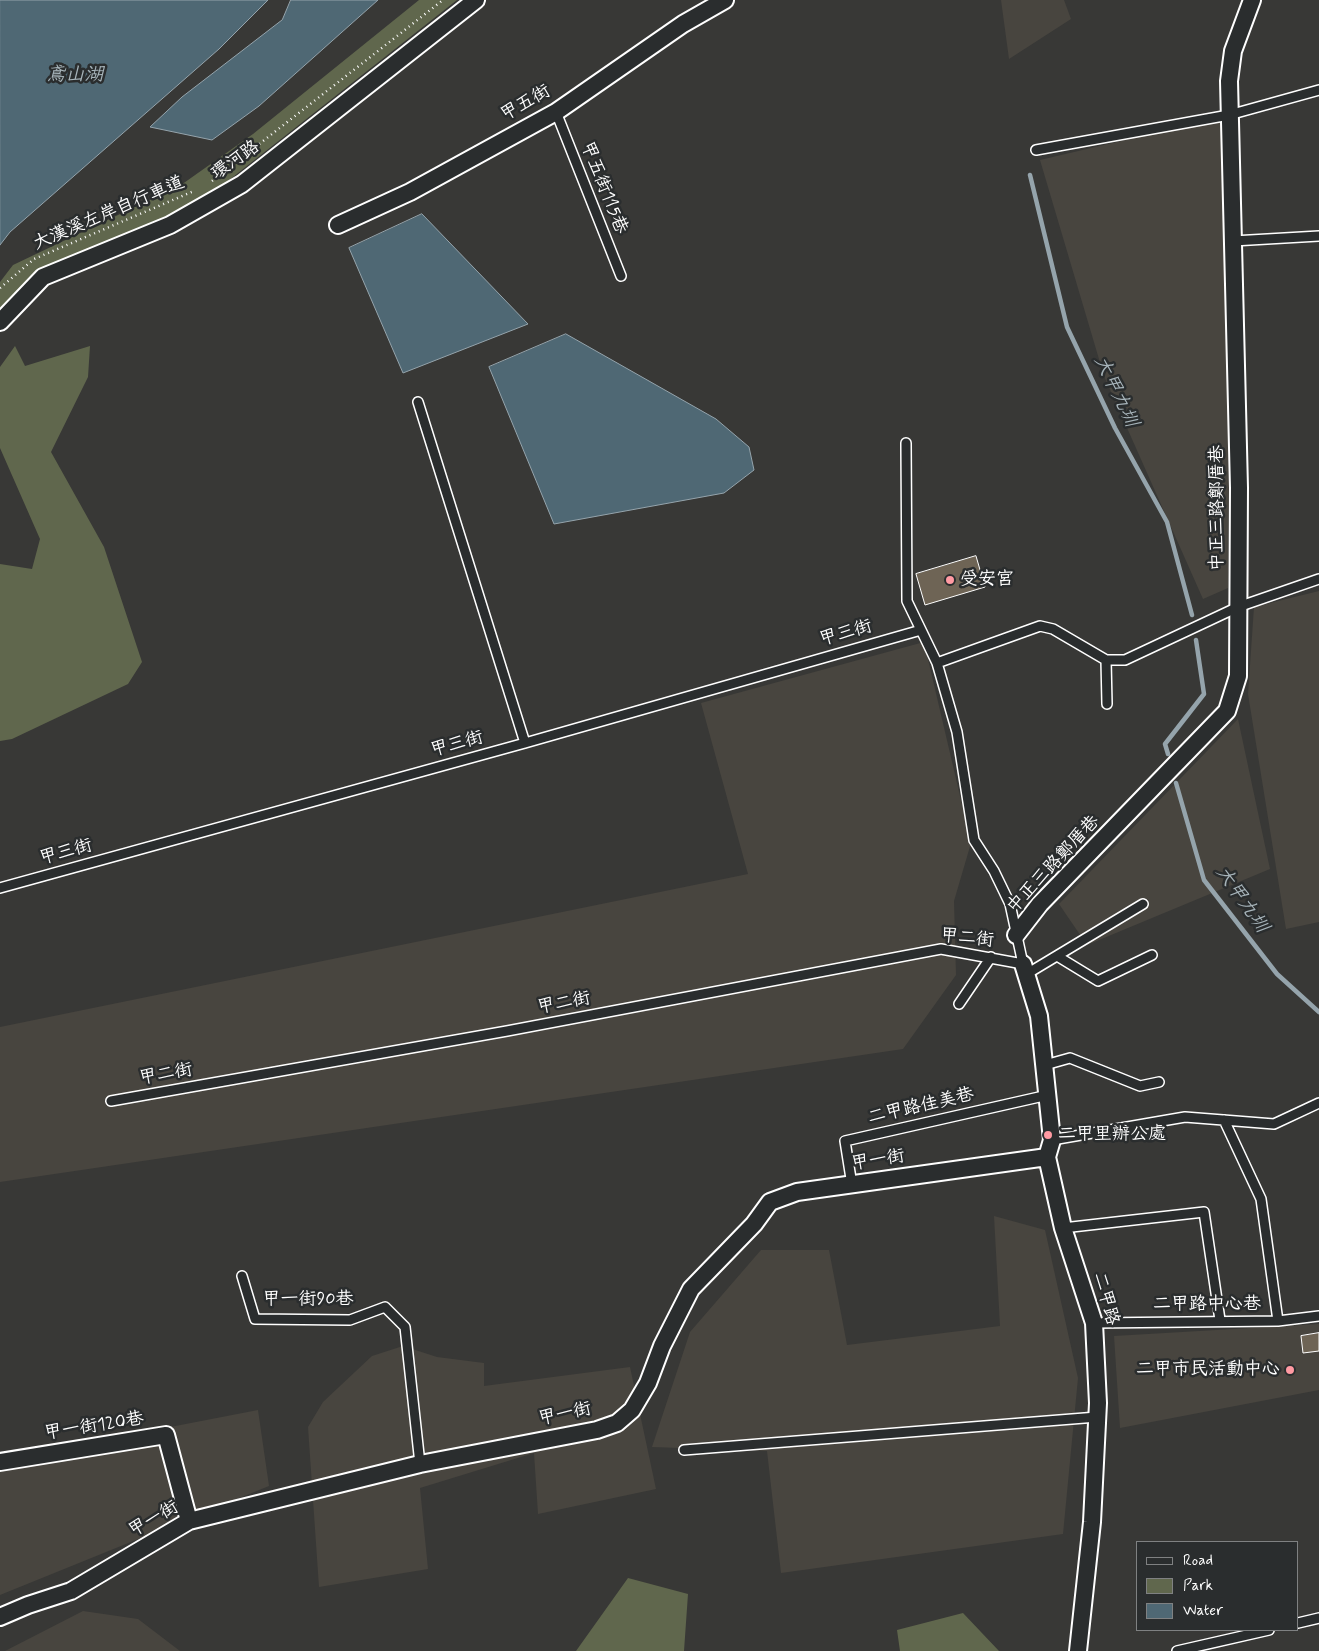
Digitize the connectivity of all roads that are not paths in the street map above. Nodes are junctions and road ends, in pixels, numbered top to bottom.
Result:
1 (476, 0) edge
2 (725, 0) edge
3 (1252, 0) edge
4 (1319, 90) edge
5 (556, 112) junction
6 (1229, 115) junction
7 (1036, 150) dead end
8 (338, 225) dead end
9 (1319, 236) edge
10 (1234, 241) junction
11 (621, 276) dead end
12 (0, 322) edge
13 (418, 402) dead end
14 (906, 442) dead end
15 (1319, 579) edge
16 (1238, 607) junction
17 (921, 630) junction
18 (1106, 660) junction
19 (937, 663) junction
20 (1107, 704) dead end
21 (525, 744) junction
22 (0, 888) edge
23 (1143, 904) dead end
24 (1016, 935) junction
25 (1152, 954) dead end
26 (1057, 956) junction
27 (991, 957) junction
28 (1024, 970) junction
29 (959, 1004) dead end
30 (1045, 1065) junction
31 (1159, 1082) dead end
32 (1048, 1096) junction
33 (111, 1101) dead end
34 (1319, 1103) edge
35 (1224, 1120) junction
36 (1052, 1140) junction
37 (1047, 1157) junction
38 (852, 1185) junction
39 (1063, 1228) junction
40 (242, 1276) dead end
41 (1319, 1316) edge
42 (1220, 1320) junction
43 (1278, 1321) junction
44 (1094, 1323) junction
45 (1097, 1418) junction
46 (684, 1450) dead end
47 (0, 1462) edge
48 (420, 1464) junction
49 (189, 1521) junction
50 (0, 1617) edge
51 (1319, 1618) edge
52 (1299, 1623) edge
53 (1225, 1631) edge
54 (1264, 1631) edge
55 (1227, 1639) junction
56 (1078, 1651) edge
57 (1177, 1651) edge

1 - 12 street, 環河路
2 - 5 street, 甲五街
3 - 6 street, 中正三路鄭厝巷
4 - 6 lane
5 - 8 street, 甲五街
5 - 11 lane, 甲五街115巷
6 - 7 lane
6 - 10 street, 中正三路鄭厝巷
9 - 10 lane
10 - 16 street, 中正三路鄭厝巷
13 - 21 lane
14 - 17 lane
15 - 16 lane
16 - 18 lane
16 - 24 street, 中正三路鄭厝巷
17 - 19 lane
17 - 21 lane, 甲三街
18 - 19 lane
18 - 20 lane
19 - 24 lane
21 - 22 lane, 甲三街
23 - 26 lane
24 - 28 lane
25 - 26 lane
26 - 28 lane
27 - 28 lane, 甲二街
27 - 29 lane
27 - 33 lane, 甲二街
28 - 30 street, 二甲路
30 - 31 lane
30 - 32 street, 二甲路
32 - 36 street, 二甲路
32 - 38 lane, 二甲路佳美巷
34 - 35 lane
35 - 36 lane
35 - 43 lane
36 - 37 street, 二甲路
37 - 38 street, 甲一街
37 - 39 street, 二甲路
38 - 48 street, 甲一街
39 - 42 lane
39 - 44 street, 二甲路
40 - 48 lane, 甲一街90巷
41 - 43 lane, 二甲路中心巷
42 - 43 lane, 二甲路中心巷
42 - 44 lane, 二甲路中心巷
44 - 45 street, 二甲路
45 - 46 lane
45 - 56 street, 二甲路
47 - 49 street, 甲一街120巷
48 - 49 street, 甲一街
49 - 50 street, 甲一街
51 - 52 lane
53 - 55 lane
54 - 55 lane
55 - 57 lane

